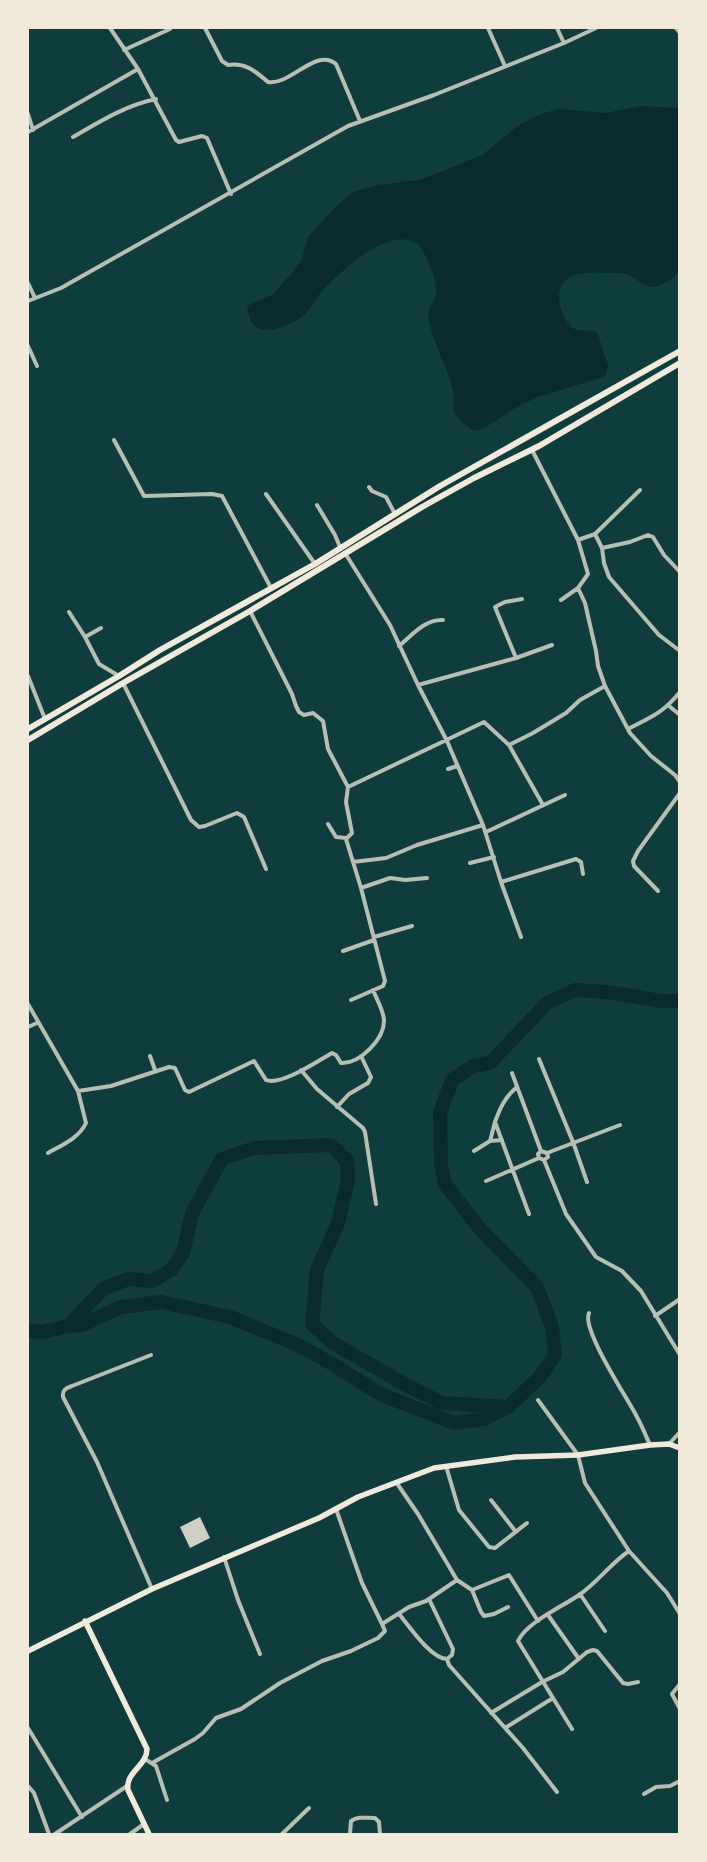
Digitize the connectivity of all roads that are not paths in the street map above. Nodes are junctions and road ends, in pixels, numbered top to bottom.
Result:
1 (110, 28) edge
2 (205, 28) edge
3 (488, 28) edge
4 (557, 28) edge
5 (596, 28) edge
6 (676, 28) edge
7 (170, 29) dead end
8 (680, 34) edge
9 (564, 43) junction
10 (124, 50) junction
11 (505, 66) junction
12 (138, 69) junction
13 (156, 99) junction
14 (28, 114) edge
15 (360, 121) junction
16 (33, 130) junction
17 (28, 132) edge
18 (73, 137) dead end
19 (230, 194) junction
20 (28, 283) edge
21 (35, 298) junction
22 (28, 301) edge
23 (28, 346) edge
24 (680, 351) edge
25 (680, 363) edge
26 (37, 366) dead end
27 (114, 440) dead end
28 (532, 450) junction
29 (369, 487) dead end
30 (640, 490) dead end
31 (266, 494) dead end
32 (418, 499) junction
33 (317, 505) dead end
34 (422, 507) junction
35 (395, 514) junction
36 (595, 534) junction
37 (578, 540) junction
38 (340, 547) junction
39 (602, 548) junction
40 (345, 553) junction
41 (315, 564) junction
42 (680, 572) edge
43 (271, 588) junction
44 (578, 588) junction
45 (522, 598) dead end
46 (561, 600) dead end
47 (250, 611) junction
48 (69, 612) dead end
49 (443, 620) dead end
50 (102, 628) dead end
51 (85, 637) junction
52 (680, 642) edge
53 (552, 645) dead end
54 (399, 646) junction
55 (675, 647) junction
56 (680, 651) edge
57 (516, 658) junction
58 (28, 676) edge
59 (119, 676) junction
60 (123, 683) junction
61 (418, 685) junction
62 (605, 686) junction
63 (680, 692) edge
64 (669, 706) junction
65 (680, 715) edge
66 (45, 719) junction
67 (628, 728) junction
68 (28, 729) edge
69 (28, 740) edge
70 (447, 741) junction
71 (509, 745) junction
72 (457, 766) junction
73 (448, 769) dead end
74 (680, 782) edge
75 (348, 787) junction
76 (680, 793) edge
77 (565, 795) dead end
78 (543, 805) junction
79 (328, 824) dead end
80 (483, 825) junction
81 (486, 832) junction
82 (346, 838) junction
83 (494, 857) junction
84 (353, 862) junction
85 (470, 863) dead end
86 (266, 869) dead end
87 (583, 874) dead end
88 (426, 878) dead end
89 (501, 882) junction
90 (361, 888) junction
91 (658, 891) dead end
92 (412, 926) dead end
93 (521, 937) dead end
94 (374, 938) junction
95 (343, 951) dead end
96 (373, 990) junction
97 (351, 1000) dead end
98 (28, 1004) edge
99 (37, 1022) junction
100 (28, 1026) edge
101 (150, 1056) dead end
102 (362, 1056) junction
103 (539, 1059) dead end
104 (155, 1070) junction
105 (301, 1070) junction
106 (512, 1072) dead end
107 (517, 1087) junction
108 (78, 1091) junction
109 (337, 1107) junction
110 (495, 1122) junction
111 (620, 1125) dead end
112 (502, 1140) junction
113 (490, 1141) junction
114 (573, 1142) junction
115 (474, 1151) dead end
116 (541, 1151) junction
117 (48, 1153) dead end
118 (547, 1153) junction
119 (538, 1158) junction
120 (544, 1160) junction
121 (513, 1169) junction
122 (486, 1181) dead end
123 (587, 1182) dead end
124 (376, 1204) dead end
125 (530, 1214) dead end
126 (680, 1300) edge
127 (589, 1313) dead end
128 (655, 1316) junction
129 (151, 1354) dead end
130 (680, 1355) edge
131 (538, 1400) dead end
132 (680, 1432) edge
133 (669, 1444) junction
134 (650, 1445) junction
135 (680, 1448) edge
136 (578, 1455) junction
137 (446, 1466) junction
138 (396, 1482) junction
139 (491, 1500) dead end
140 (336, 1509) junction
141 (527, 1523) dead end
142 (516, 1532) junction
143 (629, 1551) junction
144 (224, 1557) junction
145 (457, 1580) junction
146 (152, 1589) junction
147 (472, 1590) junction
148 (580, 1594) junction
149 (429, 1599) junction
150 (508, 1606) dead end
151 (399, 1614) junction
152 (680, 1614) edge
153 (548, 1615) junction
154 (86, 1620) junction
155 (538, 1621) junction
156 (382, 1624) junction
157 (605, 1631) dead end
158 (28, 1651) edge
159 (260, 1654) dead end
160 (447, 1659) junction
161 (579, 1659) junction
162 (542, 1682) junction
163 (638, 1682) dead end
164 (680, 1684) edge
165 (553, 1698) junction
166 (680, 1709) edge
167 (491, 1713) junction
168 (28, 1728) edge
169 (505, 1728) junction
170 (572, 1729) dead end
171 (34, 1739) junction
172 (28, 1742) edge
173 (145, 1759) junction
174 (152, 1763) junction
175 (680, 1781) edge
176 (28, 1786) edge
177 (127, 1786) junction
178 (557, 1792) dead end
179 (644, 1794) dead end
180 (167, 1800) dead end
181 (309, 1808) dead end
182 (82, 1817) junction
183 (144, 1824) junction
184 (49, 1834) edge
185 (55, 1834) edge
186 (130, 1834) edge
187 (149, 1834) edge
188 (282, 1834) edge
189 (350, 1834) edge
190 (380, 1834) edge

1 - 10 street
2 - 15 street
3 - 11 street
4 - 9 street
5 - 9 street
6 - 8 street
7 - 10 street
9 - 11 street
10 - 12 street
11 - 15 street
12 - 13 street
12 - 16 street
13 - 18 street
13 - 19 street
14 - 16 street
15 - 19 street
16 - 17 street
19 - 21 street
20 - 21 street
21 - 22 street
23 - 26 street
24 - 32 highway
25 - 28 highway
27 - 43 street
28 - 34 highway
28 - 37 street
29 - 35 street
30 - 36 street
31 - 41 street
32 - 34 highway
32 - 35 highway
33 - 38 street
34 - 40 highway
35 - 38 highway
36 - 37 street
36 - 39 street
37 - 44 street
38 - 41 highway
39 - 42 street
39 - 55 street
40 - 47 highway
40 - 54 street
41 - 43 highway
43 - 59 highway
44 - 46 street
44 - 62 street
45 - 57 street
47 - 60 highway
47 - 75 street
48 - 51 street
49 - 54 street
50 - 51 street
51 - 59 street
52 - 55 street
53 - 57 street
54 - 61 street
55 - 56 street
57 - 61 street
58 - 66 street
59 - 66 highway
60 - 69 highway
60 - 86 street
61 - 70 street
62 - 67 street
62 - 71 street
63 - 64 street
64 - 65 street
64 - 67 street
66 - 68 highway
67 - 74 street
70 - 71 street
70 - 72 street
70 - 75 street
71 - 78 street
72 - 73 street
72 - 80 street
75 - 82 street
76 - 91 street
77 - 78 street
78 - 81 street
79 - 82 street
80 - 81 street
80 - 84 street
81 - 83 street
82 - 84 street
83 - 85 street
83 - 89 street
84 - 90 street
87 - 89 street
88 - 90 street
89 - 93 street
90 - 94 street
92 - 94 street
94 - 95 street
94 - 96 street
96 - 97 street
96 - 102 street
98 - 99 street
99 - 100 street
99 - 108 street
101 - 104 street
102 - 105 street
102 - 109 street
103 - 114 street
104 - 105 street
104 - 108 street
105 - 109 street
106 - 107 street
107 - 110 street
107 - 116 street
108 - 117 street
109 - 124 street
110 - 112 street
110 - 113 street
111 - 114 street
112 - 113 street
112 - 121 street
113 - 115 street
114 - 118 street
114 - 123 street
116 - 118 street
116 - 119 street
118 - 120 street
119 - 120 street
119 - 121 street
120 - 128 street
121 - 122 street
121 - 125 street
126 - 128 street
127 - 134 street
128 - 130 street
129 - 146 street
131 - 136 street
132 - 133 street
133 - 134 main road
133 - 135 main road
134 - 136 main road
136 - 137 main road
136 - 143 street
137 - 138 main road
137 - 142 street
138 - 140 main road
138 - 145 street
139 - 142 street
140 - 144 main road
140 - 156 street
141 - 142 street
143 - 148 street
143 - 152 street
144 - 146 main road
144 - 159 street
145 - 147 street
145 - 149 street
146 - 154 main road
147 - 150 street
147 - 155 street
148 - 153 street
148 - 157 street
149 - 151 street
149 - 160 street
151 - 156 street
151 - 160 street
153 - 155 street
153 - 161 street
154 - 158 main road
154 - 173 main road
155 - 162 street
156 - 174 street
160 - 167 street
161 - 162 street
161 - 163 street
162 - 165 street
162 - 167 street
164 - 166 street
165 - 169 street
165 - 170 street
167 - 169 street
168 - 171 street
169 - 178 street
171 - 172 street
171 - 182 street
173 - 174 street
173 - 177 main road
174 - 180 street
175 - 179 street
176 - 184 street
177 - 182 street
177 - 183 main road
181 - 188 street
182 - 185 street
183 - 186 street
183 - 187 main road
189 - 190 street

